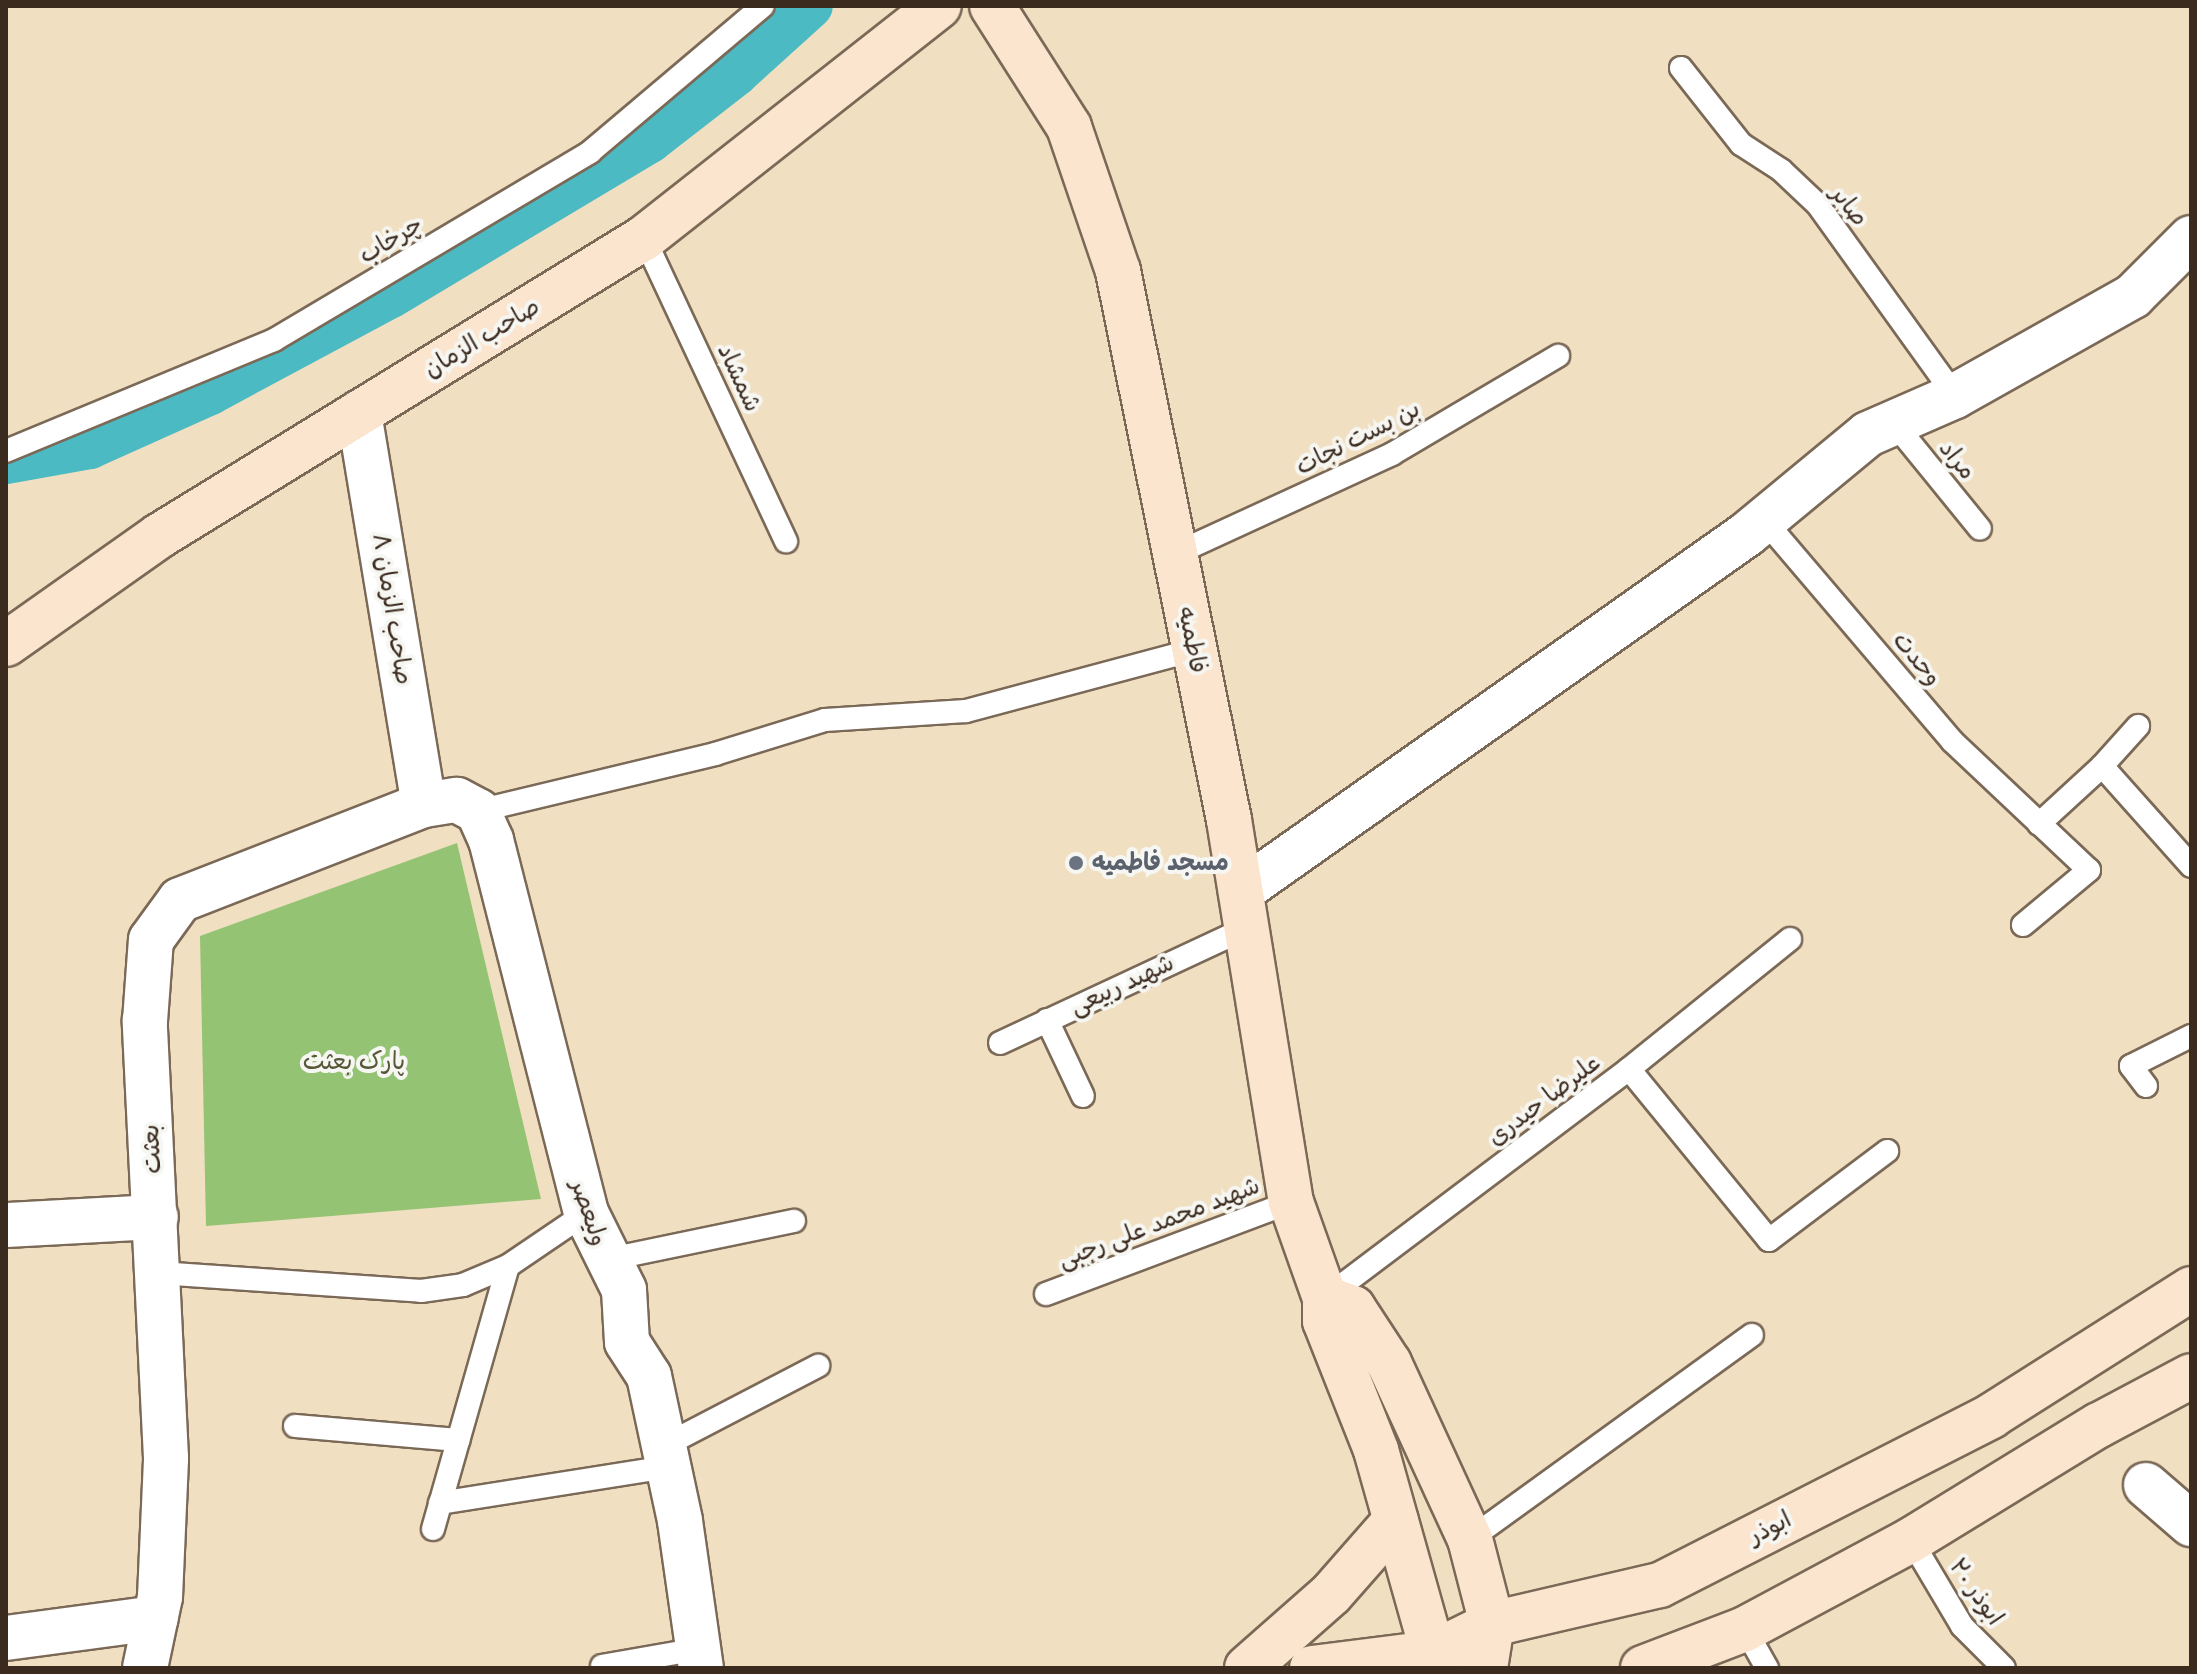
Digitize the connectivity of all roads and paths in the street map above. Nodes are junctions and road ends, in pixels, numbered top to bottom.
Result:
1 (763, 6) edge
2 (939, 6) edge
3 (992, 6) edge
4 (1681, 68) dead end
5 (644, 238) junction
6 (2191, 239) edge
7 (1558, 356) dead end
8 (1955, 396) junction
9 (359, 413) junction
10 (1894, 423) junction
11 (6, 451) edge
12 (1764, 520) junction
13 (1980, 529) dead end
14 (786, 541) dead end
15 (1175, 554) junction
16 (6, 644) edge
17 (1194, 650) junction
18 (2138, 726) dead end
19 (2102, 766) junction
20 (424, 805) junction
21 (478, 811) junction
22 (2039, 824) junction
23 (2191, 866) edge
24 (1243, 910) junction
25 (2023, 925) dead end
26 (1790, 939) dead end
27 (1047, 1020) junction
28 (2191, 1036) edge
29 (1000, 1043) dead end
30 (1629, 1069) junction
31 (2146, 1086) dead end
32 (1083, 1096) dead end
33 (1887, 1151) dead end
34 (1291, 1202) junction
35 (586, 1213) junction
36 (156, 1217) junction
37 (794, 1221) dead end
38 (6, 1225) edge
39 (605, 1260) junction
40 (508, 1266) junction
41 (159, 1273) junction
42 (2191, 1289) edge
43 (1046, 1294) dead end
44 (1325, 1298) junction
45 (1752, 1335) dead end
46 (818, 1366) dead end
47 (2191, 1376) edge
48 (295, 1426) dead end
49 (458, 1440) junction
50 (666, 1457) junction
51 (2146, 1485) dead end
52 (440, 1503) junction
53 (1396, 1520) junction
54 (2191, 1524) edge
55 (433, 1529) dead end
56 (1470, 1539) junction
57 (1911, 1540) junction
58 (156, 1618) junction
59 (1492, 1624) junction
60 (1745, 1629) junction
61 (6, 1638) edge
62 (700, 1658) edge
63 (1438, 1661) edge
64 (1662, 1664) edge
65 (602, 1666) edge
66 (145, 1668) edge
67 (1247, 1668) edge
68 (1312, 1668) edge
69 (1485, 1668) edge
70 (1767, 1668) edge
71 (2004, 1668) edge

1 - 11 lane, چرخاب
2 - 5 street, صاحب الزمان
3 - 15 street, فاطمیه
4 - 8 lane, صابر
5 - 9 street, صاحب الزمان
5 - 14 lane, شمشاد
6 - 8 street
7 - 15 lane, بن بست نجات
8 - 10 street
9 - 16 street, صاحب الزمان
9 - 20 street, صاحب الزمان ۸
10 - 12 street
10 - 13 lane, مراد
12 - 22 lane, وحدت
12 - 24 street
15 - 17 street, فاطمیه
17 - 21 lane
17 - 24 street, فاطمیه
18 - 19 lane
19 - 22 lane
19 - 23 lane
20 - 21 street
20 - 36 street, بعثت
21 - 35 street, ولیعصر
22 - 25 lane, وحدت
24 - 27 lane, شهید ربیعی
24 - 34 street, فاطمیه
26 - 30 lane, علیرضا حیدری
27 - 29 lane, شهید ربیعی
27 - 32 lane
28 - 31 lane
30 - 33 lane
30 - 44 lane, علیرضا حیدری
34 - 43 lane, شهید محمد علی رجبی
34 - 44 street, فاطمیه
35 - 39 street, ولیعصر
35 - 40 lane
36 - 38 street
36 - 41 street, بعثت
37 - 39 lane
39 - 50 street, ولیعصر
40 - 41 lane
40 - 49 lane
41 - 58 street, بعثت
42 - 59 street, ابوذر
44 - 53 street, فاطمیه
44 - 56 street
45 - 56 lane
46 - 50 lane
47 - 57 street
48 - 49 lane
49 - 52 lane
50 - 52 lane
50 - 62 street, ولیعصر
51 - 54 street
52 - 55 lane
53 - 63 street, فاطمیه
53 - 67 street
56 - 59 street
57 - 60 street
57 - 71 lane, ابوذر ۲۰
58 - 61 street
58 - 66 street, بعثت
59 - 63 street, ابوذر
59 - 69 street
60 - 64 street
60 - 70 lane
62 - 65 lane
63 - 68 street, ابوذر

